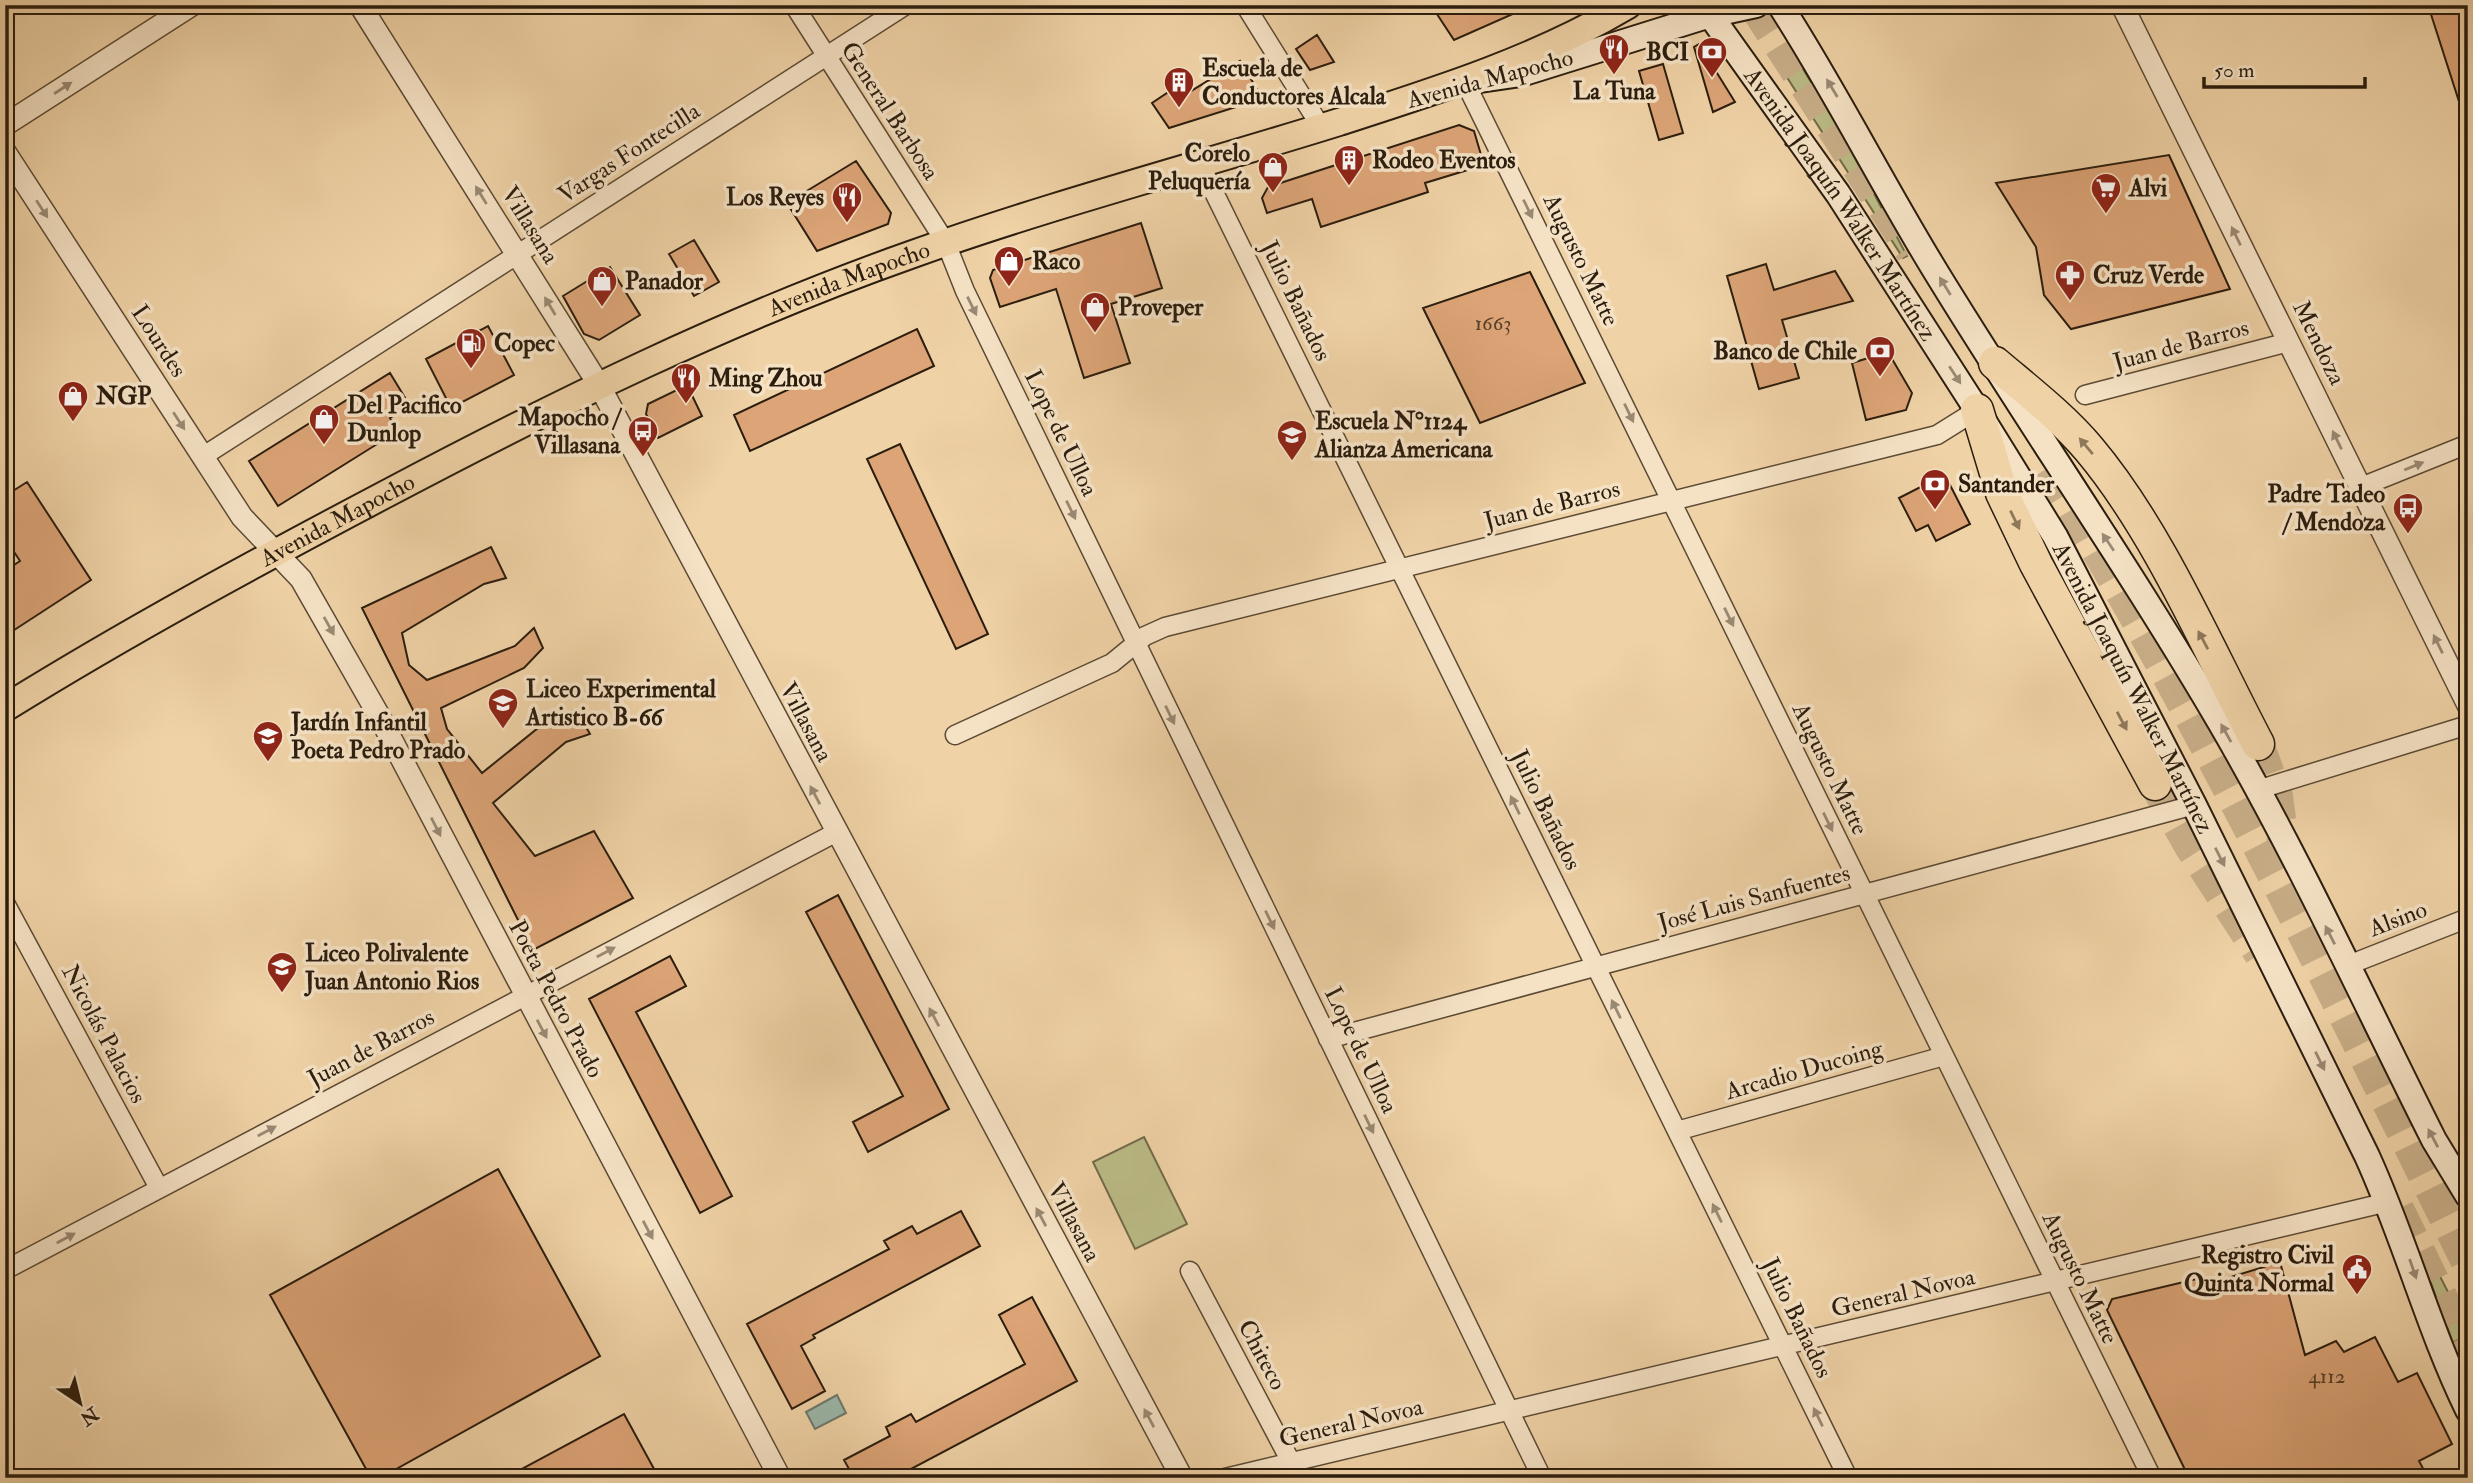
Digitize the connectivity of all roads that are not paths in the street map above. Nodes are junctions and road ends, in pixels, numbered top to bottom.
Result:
1 (192, 5) edge
2 (360, 5) edge
3 (794, 5) edge
4 (906, 5) edge
5 (1245, 5) edge
6 (1628, 5) edge
7 (1756, 5) edge
8 (1780, 5) edge
9 (2122, 5) edge
10 (1706, 10) edge
11 (826, 56) junction
12 (1465, 82) junction
13 (5, 125) edge
14 (1321, 127) junction
15 (5, 152) edge
16 (1200, 164) junction
17 (946, 243) junction
18 (517, 253) junction
19 (2289, 342) junction
20 (1995, 363) junction
21 (599, 385) junction
22 (2085, 395) dead end
23 (1977, 410) junction
24 (2468, 444) edge
25 (202, 457) junction
26 (2361, 487) junction
27 (1673, 500) junction
28 (276, 552) junction
29 (1399, 568) junction
30 (1136, 643) junction
31 (2468, 705) edge
32 (5, 708) edge
33 (2468, 725) edge
34 (956, 735) dead end
35 (2258, 744) tunnel mouth
36 (2155, 784) tunnel mouth
37 (2257, 790) junction
38 (2194, 805) junction
39 (835, 833) junction
40 (1863, 894) junction
41 (5, 903) edge
42 (2468, 918) edge
43 (2346, 966) junction
44 (1595, 967) junction
45 (524, 995) junction
46 (1328, 1039) junction
47 (1944, 1056) junction
48 (1677, 1131) junction
49 (159, 1188) junction
50 (2468, 1196) edge
51 (2388, 1202) junction
52 (5, 1270) edge
53 (1191, 1271) dead end
54 (2054, 1282) junction
55 (1784, 1346) junction
56 (2468, 1410) edge
57 (1510, 1411) junction
58 (1291, 1462) junction
59 (780, 1478) edge
60 (1182, 1478) edge
61 (1225, 1478) edge
62 (1542, 1478) edge
63 (1848, 1478) edge
64 (2152, 1478) edge

13 -> 1 street
18 -> 2 street, Villasana
3 - 11 street, General Barbosa
4 - 11 street, Vargas Fontecilla
5 - 14 street
6 - 12 main road
7 - 10 main road, Avenida Mapocho
20 -> 8 main road, Avenida Joaquín Walker Martínez
19 -> 9 street, Mendoza
10 - 12 main road, Avenida Mapocho
10 -> 23 main road, Avenida Joaquín Walker Martínez
11 - 17 street, General Barbosa
11 - 18 street, Vargas Fontecilla
12 - 14 main road, Avenida Mapocho
12 -> 27 street, Augusto Matte
14 - 16 main road, Avenida Mapocho
15 -> 25 street, Lourdes
16 - 17 main road, Avenida Mapocho
16 - 29 street, Julio Bañados
17 - 21 main road, Avenida Mapocho
17 -> 30 street, Lope de Ulloa
21 -> 18 street, Villasana
18 - 25 street, Vargas Fontecilla
19 - 22 street, Juan de Barros
26 -> 19 street, Mendoza
35 -> 20 highway
37 -> 20 main road, Avenida Joaquín Walker Martínez
21 - 28 main road, Avenida Mapocho
39 -> 21 street, Villasana
23 - 27 street, Juan de Barros
23 -> 36 highway
23 - 38 main road, Avenida Joaquín Walker Martínez
26 -> 24 street
25 - 28 street, Lourdes
31 -> 26 street, Mendoza
27 - 29 street, Juan de Barros
27 -> 40 street, Augusto Matte
28 - 32 main road, Avenida Mapocho
28 -> 45 street, Poeta Pedro Prado
29 - 30 street, Juan de Barros
44 -> 29 street, Julio Bañados
30 - 34 street
30 -> 46 street, Lope de Ulloa
33 - 37 street
43 -> 37 main road, Avenida Joaquín Walker Martínez
38 - 40 street, José Luis Sanfuentes
38 -> 51 main road, Avenida Joaquín Walker Martínez
45 -> 39 street, Juan de Barros
60 -> 39 street, Villasana
40 - 44 street, José Luis Sanfuentes
40 - 47 street, Augusto Matte
41 - 49 street, Nicolás Palacios
42 - 43 street, Alsino
50 -> 43 main road, Avenida Joaquín Walker Martínez
44 - 46 street, José Luis Sanfuentes
48 -> 44 street, Julio Bañados
49 -> 45 street, Juan de Barros
45 -> 59 street, Poeta Pedro Prado
46 -> 57 street, Lope de Ulloa
47 - 48 street, Arcadio Ducoing
47 - 54 street, Augusto Matte
55 -> 48 street, Julio Bañados
52 -> 49 street, Juan de Barros
51 - 54 street, General Novoa
51 -> 56 main road, Avenida Joaquín Walker Martínez
53 - 58 street, Chiteco
54 - 55 street, General Novoa
54 - 64 street, Augusto Matte
55 - 57 street, General Novoa
63 -> 55 street, Julio Bañados
57 - 58 street, General Novoa
57 - 62 street, Lope de Ulloa
58 - 61 street, General Novoa

